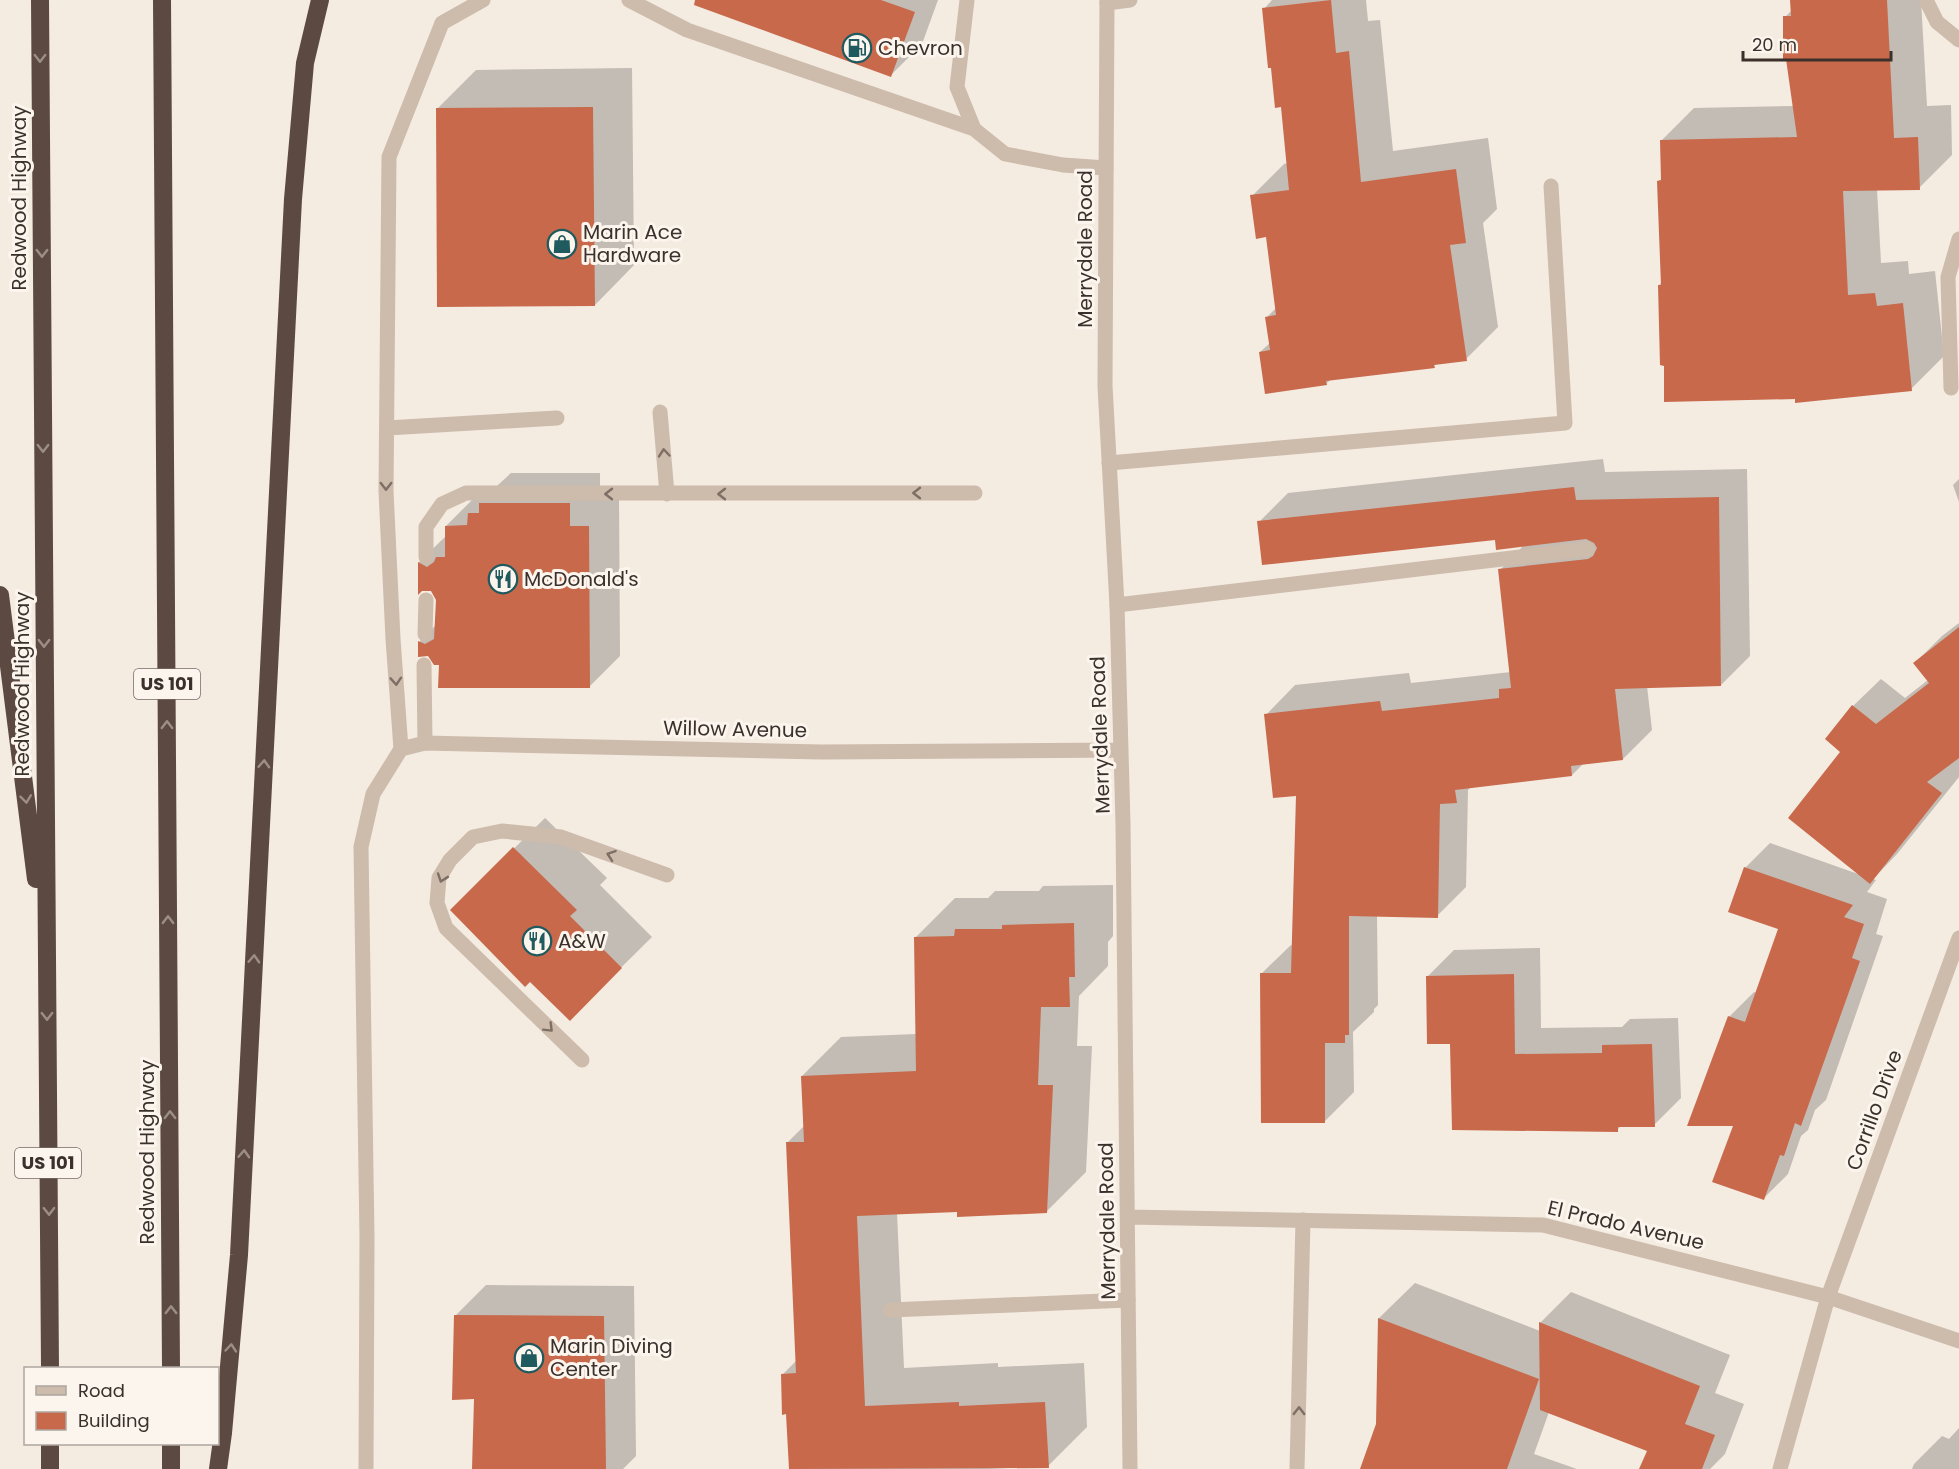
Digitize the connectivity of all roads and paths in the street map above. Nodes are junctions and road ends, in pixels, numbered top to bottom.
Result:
1 (40, 0) edge
2 (162, 0) edge
3 (310, 0) edge
4 (320, 0) edge
5 (483, 0) edge
6 (629, 0) edge
7 (967, 0) edge
8 (1130, 0) edge
9 (1926, 0) edge
10 (1107, 2) edge
11 (1959, 40) edge
12 (303, 86) junction
13 (974, 129) junction
14 (1106, 168) junction
15 (1551, 186) dead end
16 (1959, 239) edge
17 (1952, 388) dead end
18 (660, 412) dead end
19 (556, 418) dead end
20 (387, 428) junction
21 (1109, 464) junction
22 (975, 493) dead end
23 (667, 494) junction
24 (1587, 549) dead end
25 (426, 557) dead end
26 (0, 595) edge
27 (426, 600) dead end
28 (1117, 605) junction
29 (425, 634) dead end
30 (424, 665) dead end
31 (425, 743) junction
32 (401, 749) junction
33 (1121, 750) junction
34 (667, 875) dead end
35 (1959, 938) edge
36 (47, 958) junction
37 (582, 1060) dead end
38 (1128, 1217) junction
39 (1303, 1220) junction
40 (1828, 1297) junction
41 (1128, 1300) junction
42 (890, 1310) dead end
43 (1959, 1341) edge
44 (50, 1367) edge
45 (171, 1367) edge
46 (50, 1445) edge
47 (171, 1445) edge
48 (50, 1469) edge
49 (171, 1469) edge
50 (218, 1469) edge
51 (366, 1469) edge
52 (1130, 1469) edge
53 (1297, 1469) edge
54 (1780, 1469) edge

1 -> 36 highway, Redwood Highway / US 101
45 -> 2 highway, Redwood Highway / US 101
3 - 12 street
4 - 12 highway
5 - 20 street
6 - 13 street
7 - 13 street
8 - 10 street
9 - 11 street
10 - 14 street, Merrydale Road
50 -> 12 highway
13 - 14 street
14 - 21 street, Merrydale Road
15 - 21 street
16 - 17 street
23 -> 18 street
19 - 20 street
20 -> 32 street
21 - 28 street, Merrydale Road
22 -> 23 street
23 -> 25 street
24 - 28 street
26 -> 36 highway
27 - 29 street
28 - 33 street, Merrydale Road
30 - 31 street
31 - 32 street, Willow Avenue
31 - 33 street, Willow Avenue
32 - 51 street
33 - 38 street, Merrydale Road
34 -> 37 street
35 - 40 street, Corrillo Drive
36 -> 44 highway, Redwood Highway / US 101
38 - 39 street, El Prado Avenue
38 - 41 street, Merrydale Road
39 - 40 street, El Prado Avenue
53 -> 39 street
40 - 43 street, El Prado Avenue
40 - 54 street, Corrillo Drive
41 - 42 street
41 - 52 street, Merrydale Road
46 - 48 highway
47 - 49 highway

